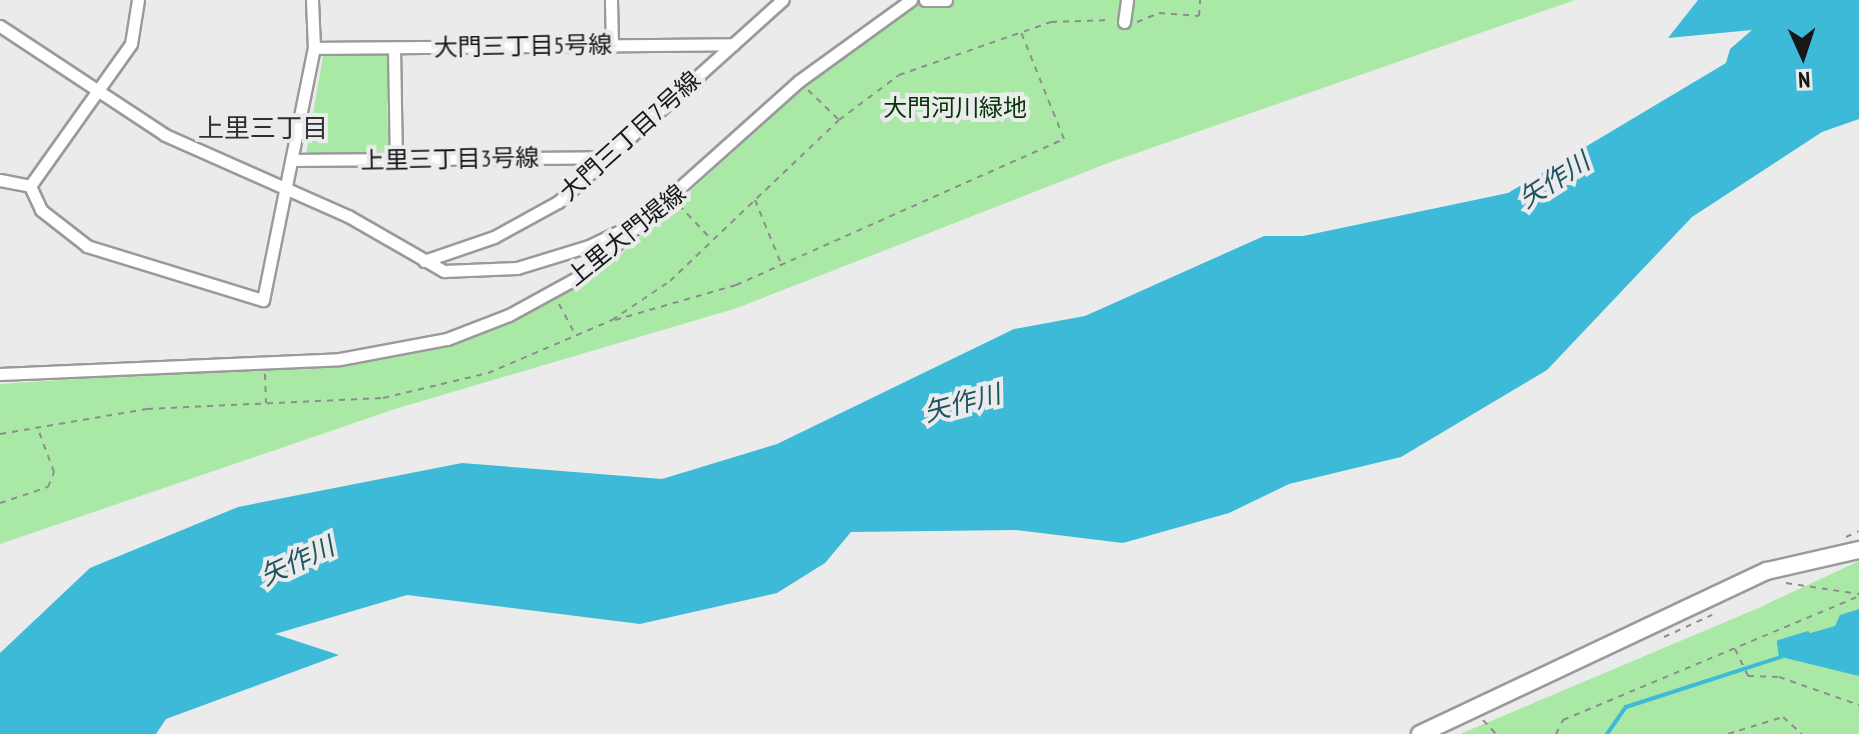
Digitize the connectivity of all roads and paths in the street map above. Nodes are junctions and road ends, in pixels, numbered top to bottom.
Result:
1 (138, 0) edge
2 (312, 0) edge
3 (611, 0) edge
4 (782, 0) edge
5 (911, 0) edge
6 (925, 0) edge
7 (946, 0) edge
8 (1127, 0) edge
9 (1200, 0) edge
10 (1199, 16) dead end
11 (1124, 22) dead end
12 (0, 26) edge
13 (1021, 31) dead end
14 (733, 44) junction
15 (612, 46) junction
16 (314, 48) junction
17 (394, 48) junction
18 (799, 81) junction
19 (96, 94) junction
20 (839, 120) dead end
21 (607, 157) junction
22 (396, 159) junction
23 (293, 160) junction
24 (0, 180) edge
25 (30, 186) junction
26 (285, 188) junction
27 (673, 198) junction
28 (755, 199) dead end
29 (649, 217) junction
30 (711, 239) dead end
31 (424, 261) junction
32 (781, 263) junction
33 (553, 293) junction
34 (612, 320) dead end
35 (575, 335) dead end
36 (265, 361) junction
37 (0, 374) edge
38 (266, 404) dead end
39 (38, 428) dead end
40 (0, 503) edge
41 (1859, 550) edge
42 (1776, 583) dead end
43 (1859, 595) edge
44 (1722, 608) dead end
45 (1654, 639) dead end
46 (1735, 649) junction
47 (1859, 705) edge
48 (1484, 722) dead end
49 (1420, 734) edge
50 (1496, 734) edge
51 (1556, 734) edge
52 (1728, 734) edge
53 (1802, 734) edge

1 - 19 street
2 - 16 street
3 - 15 street
4 - 14 street, 大門三丁目7号線
5 - 18 street, 上里大門堤線
6 - 7 street
8 - 11 street
9 - 10 path
12 - 19 street
13 - 32 path
14 - 15 street, 大門三丁目5号線
14 - 21 street, 大門三丁目7号線
15 - 17 street, 大門三丁目5号線
16 - 17 street, 大門三丁目5号線
16 - 23 street
17 - 22 street
18 - 20 path
18 - 27 street, 上里大門堤線
19 - 25 street
19 - 26 street
21 - 22 street, 上里三丁目3号線
21 - 31 street, 大門三丁目7号線
22 - 23 street, 上里三丁目3号線
23 - 26 street
24 - 25 street
25 - 26 street
26 - 31 street
27 - 29 street, 上里大門堤線
27 - 30 path
28 - 32 path
29 - 31 street
29 - 33 street, 上里大門堤線
32 - 34 path
33 - 35 path
33 - 36 street, 上里大門堤線
36 - 37 street, 上里大門堤線
36 - 38 path
39 - 40 path
41 - 49 street
42 - 43 path
43 - 46 path
44 - 45 path
46 - 47 path
46 - 51 path
48 - 50 path
52 - 53 path

